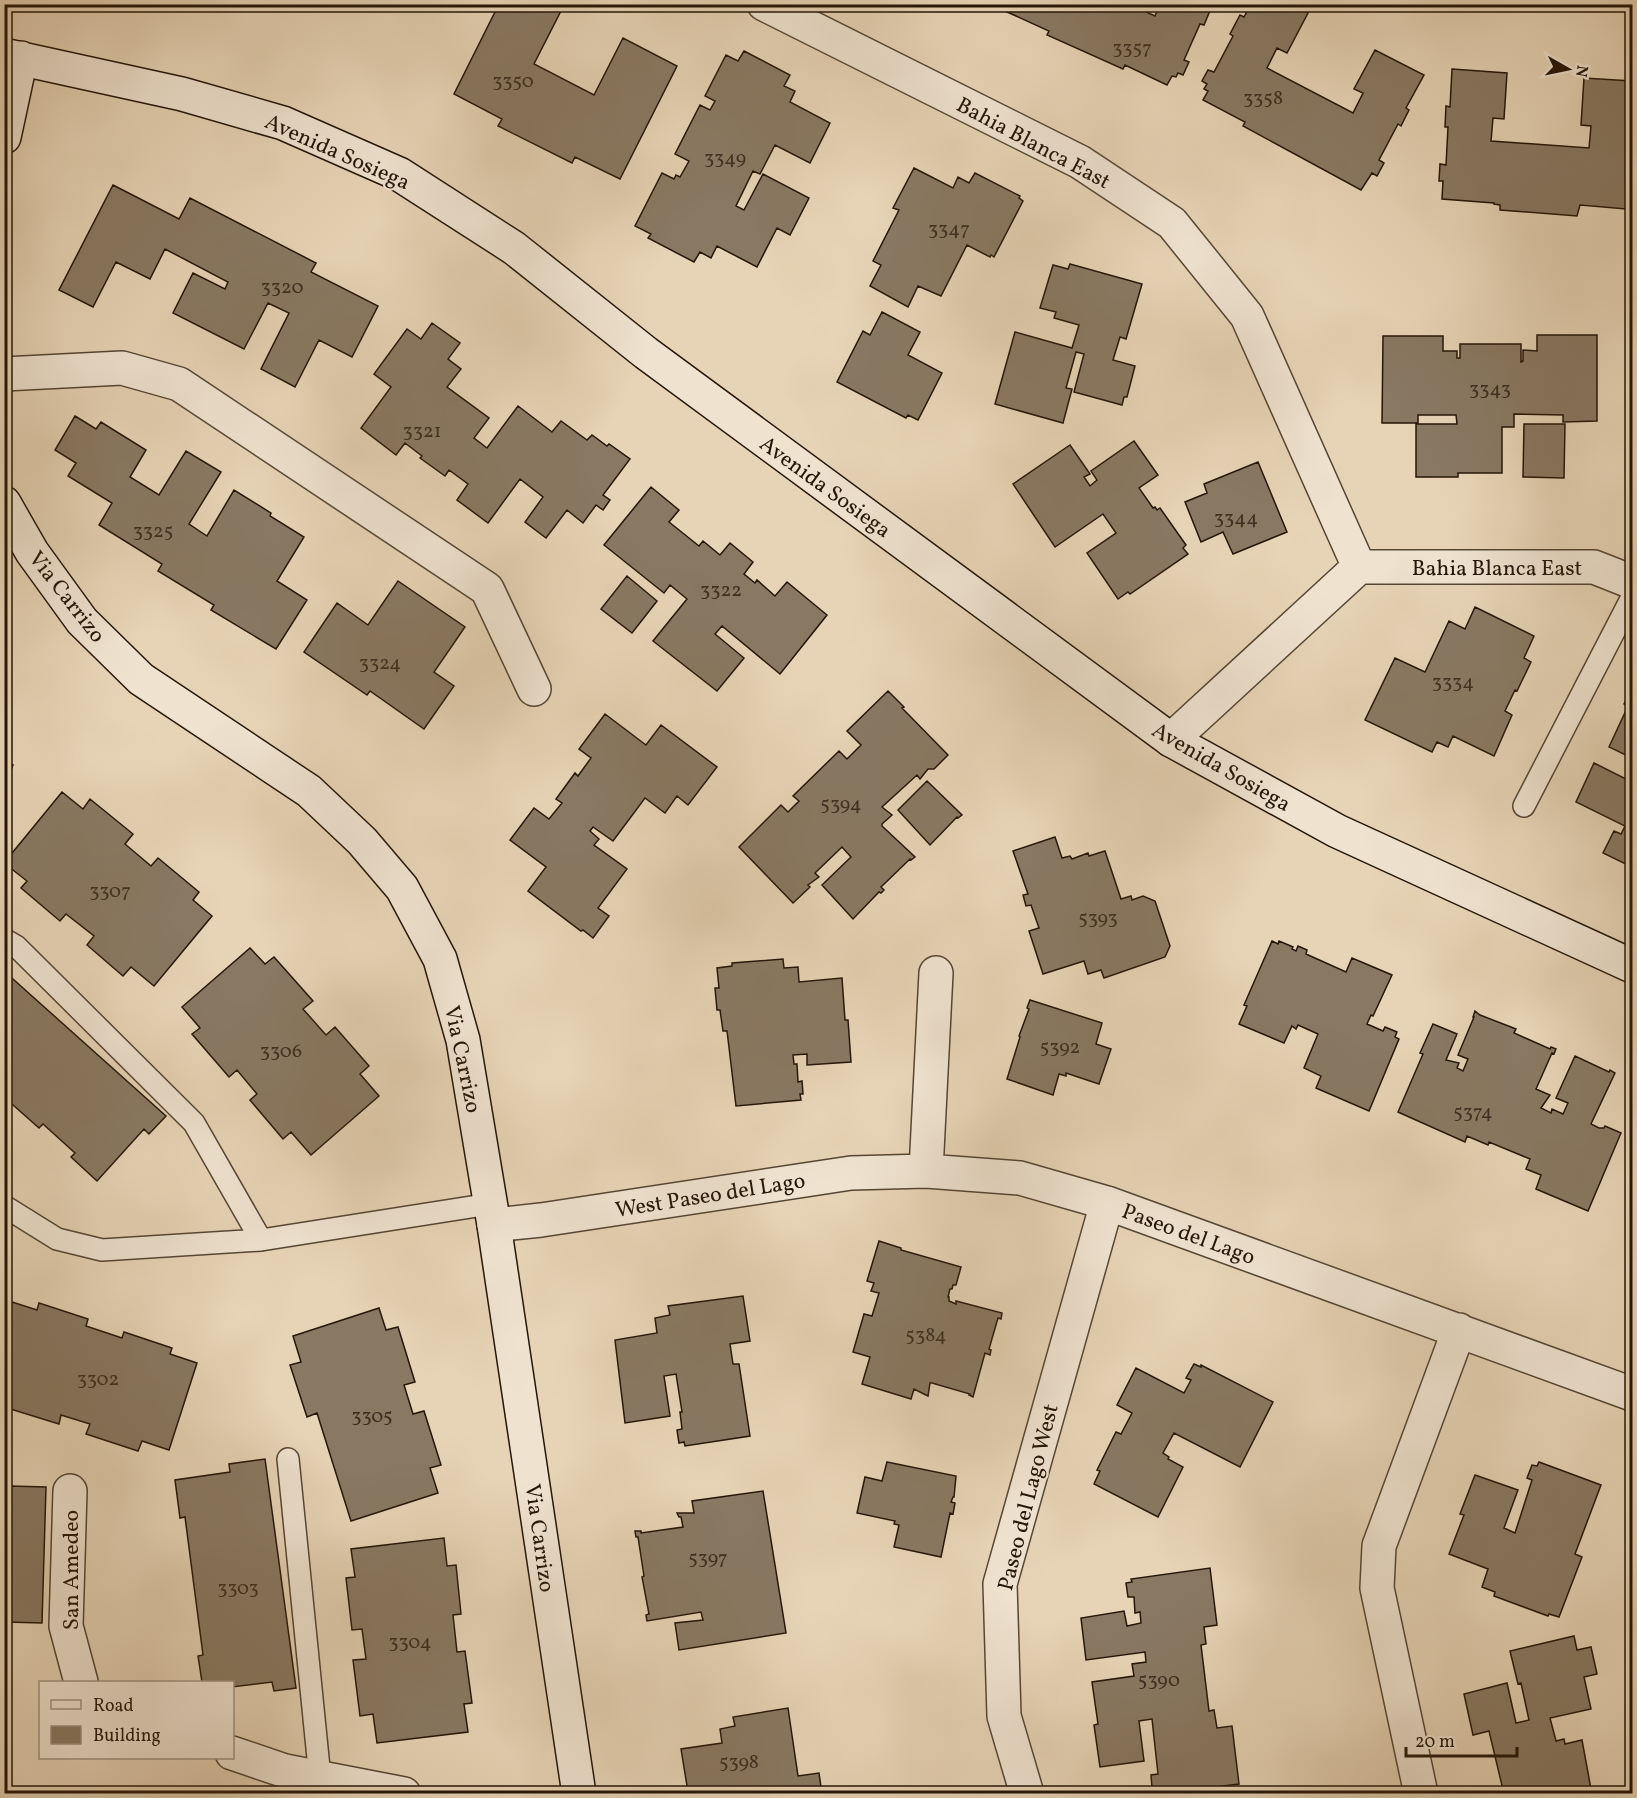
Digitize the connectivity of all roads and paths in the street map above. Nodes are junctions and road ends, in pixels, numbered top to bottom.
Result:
1 (764, 4) edge
2 (13, 57) edge
3 (4, 137) edge
4 (4, 374) edge
5 (4, 503) edge
6 (1359, 567) junction
7 (1632, 582) edge
8 (1632, 597) edge
9 (534, 688) dead end
10 (1171, 740) junction
11 (1524, 806) dead end
12 (4, 939) edge
13 (1632, 966) edge
14 (936, 973) dead end
15 (926, 1171) junction
16 (1107, 1203) junction
17 (4, 1206) edge
18 (492, 1214) junction
19 (261, 1240) junction
20 (1459, 1330) junction
21 (1632, 1394) edge
22 (288, 1459) dead end
23 (70, 1491) dead end
24 (80, 1681) edge
25 (234, 1754) edge
26 (320, 1778) junction
27 (404, 1794) edge
28 (579, 1794) edge
29 (1027, 1794) edge
30 (1421, 1794) edge

1 - 6 street, Bahia Blanca East
2 - 3 street
2 - 10 street, Avenida Sosiega
4 - 9 street
5 - 18 street, Via Carrizo
6 - 7 street, Bahia Blanca East
6 - 10 street
8 - 11 lane
10 - 13 street, Avenida Sosiega
12 - 19 lane
14 - 15 street
15 - 16 street, Paseo del Lago
15 - 18 street, West Paseo del Lago
16 - 20 street, Paseo del Lago
16 - 29 street, Paseo del Lago West
17 - 19 lane
18 - 19 lane
18 - 28 street, Via Carrizo
20 - 21 street, Paseo del Lago
20 - 30 street
22 - 26 lane
23 - 24 street, San Amedeo
25 - 26 street
26 - 27 street

